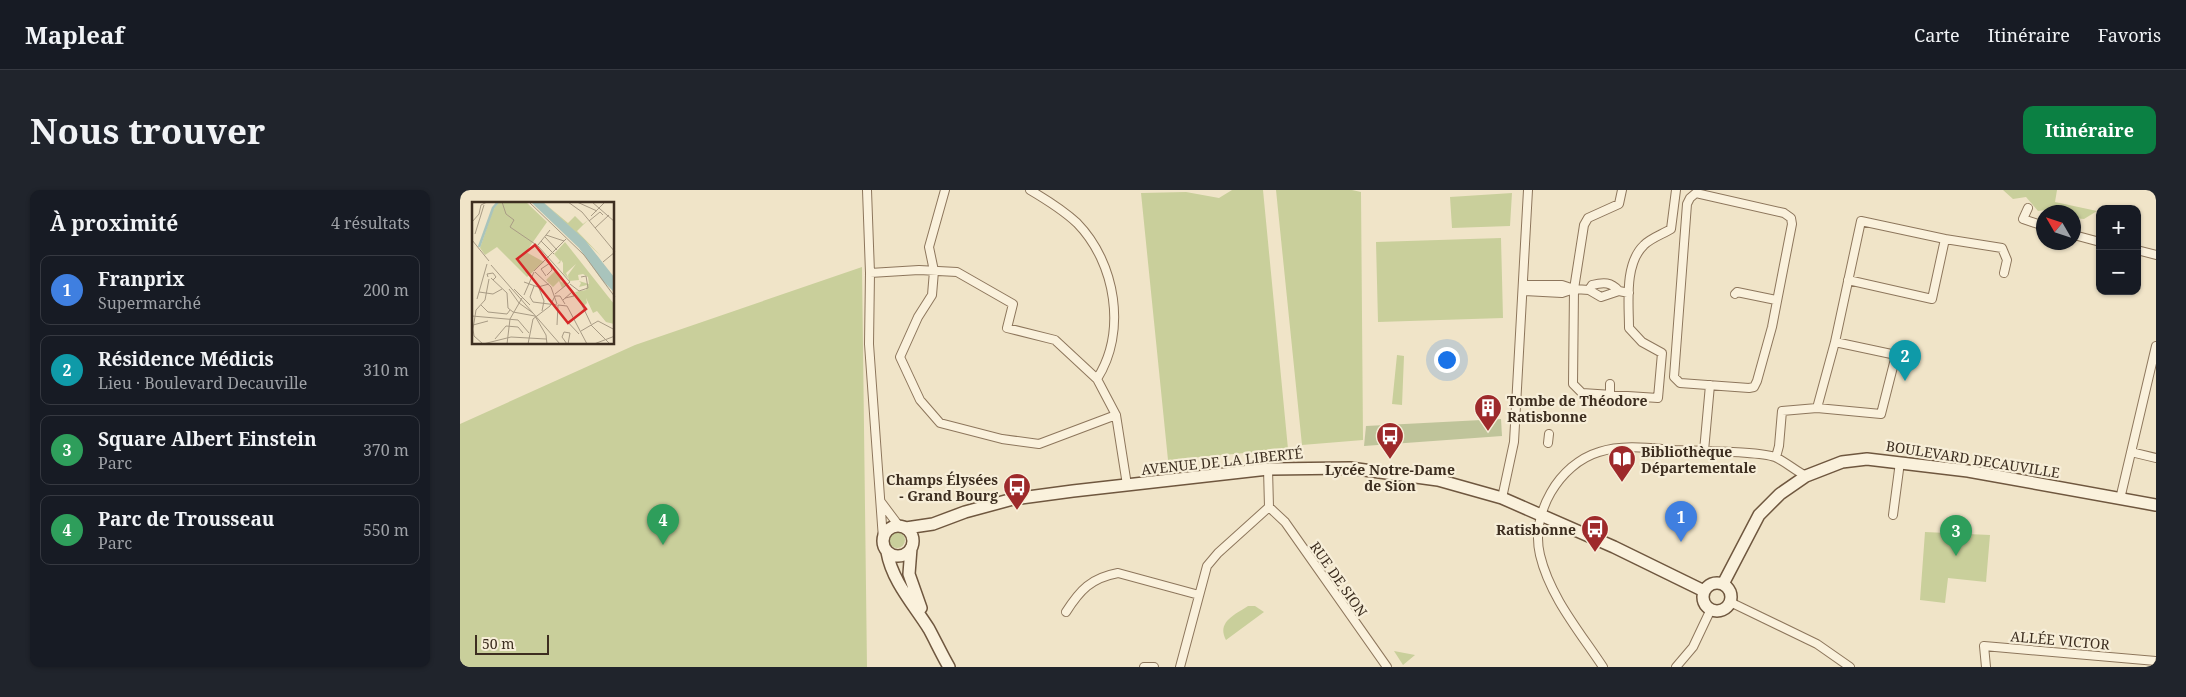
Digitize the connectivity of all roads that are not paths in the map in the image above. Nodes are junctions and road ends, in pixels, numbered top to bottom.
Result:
1 (867, 190) edge
2 (945, 190) edge
3 (1030, 190) edge
4 (1528, 190) edge
5 (1622, 190) edge
6 (1676, 190) edge
7 (2028, 208) dead end
8 (2036, 223) edge
9 (2081, 237) edge
10 (1945, 239) junction
11 (2096, 241) edge
12 (2141, 251) edge
13 (2156, 255) edge
14 (934, 272) junction
15 (870, 273) junction
16 (2004, 274) dead end
17 (1848, 280) junction
18 (1523, 288) junction
19 (1574, 289) junction
20 (1589, 290) junction
21 (1619, 291) junction
22 (1629, 293) junction
23 (1735, 294) dead end
24 (1776, 300) junction
25 (1835, 342) junction
26 (2156, 346) edge
27 (1574, 366) junction
28 (1583, 367) dead end
29 (1097, 379) junction
30 (1610, 384) dead end
31 (1710, 386) junction
32 (1610, 394) junction
33 (1817, 408) junction
34 (1517, 410) junction
35 (1527, 410) dead end
36 (1116, 415) junction
37 (1704, 451) junction
38 (2131, 452) junction
39 (1776, 457) junction
40 (2156, 458) edge
41 (1900, 462) junction
42 (1268, 469) junction
43 (1806, 476) junction
44 (1127, 485) junction
45 (1502, 498) junction
46 (2120, 498) junction
47 (881, 502) junction
48 (2156, 505) edge
49 (1269, 507) junction
50 (1542, 514) junction
51 (1894, 516) dead end
52 (934, 524) junction
53 (902, 527) junction
54 (883, 539) junction
55 (912, 546) junction
56 (887, 552) junction
57 (1723, 584) junction
58 (1704, 591) junction
59 (1199, 595) junction
60 (1730, 602) junction
61 (1711, 609) junction
62 (1066, 612) dead end
63 (928, 629) junction
64 (2156, 661) edge
65 (949, 667) edge
66 (1180, 667) edge
67 (1387, 667) edge
68 (1603, 667) edge
69 (1676, 667) edge
70 (1850, 667) edge
71 (1986, 667) edge

1 - 15 street
2 - 14 street
3 - 29 street
4 - 18 street
5 - 19 street
6 - 22 street
7 - 8 street
9 - 11 street
10 - 16 street
10 - 17 street
10 - 17 street
12 - 13 street
14 - 15 street
14 - 29 street
14 - 36 street
15 - 47 street
17 - 25 street
18 - 19 street
18 - 34 street
19 - 20 street
19 - 27 street
20 - 21 street
20 - 21 street
21 - 22 street
22 - 32 street
23 - 24 street
24 - 31 street
24 - 31 street
25 - 33 street
25 - 33 street
26 - 38 street
27 - 28 street
27 - 32 street
29 - 36 street
30 - 32 street
31 - 37 street
33 - 39 street
34 - 35 street
34 - 45 street
36 - 44 street
37 - 39 street
37 - 50 street
38 - 40 street
38 - 46 street
39 - 43 street
41 - 43 street, BOULEVARD DECAUVILLE
41 - 46 street, BOULEVARD DECAUVILLE
41 - 51 street
42 - 44 street, AVENUE DE LA LIBERTÉ
42 - 45 street, AVENUE DE LA LIBERTÉ
42 - 49 street
43 - 57 street, BOULEVARD DECAUVILLE
44 - 52 street, AVENUE DE LA LIBERTÉ
45 - 50 street, AVENUE DE LA LIBERTÉ
46 - 48 street, BOULEVARD DECAUVILLE
47 - 53 street
47 - 54 street
49 - 59 street
49 - 67 street, RUE DE SION
50 - 58 street, AVENUE DE LA LIBERTÉ
50 - 68 street
52 - 53 street, AVENUE DE LA LIBERTÉ
52 - 55 street, AVENUE DE LA LIBERTÉ
53 - 54 street
53 - 55 street
54 - 56 street
55 - 56 street
55 - 63 street
56 - 63 street
57 - 58 street
57 - 60 street
58 - 61 street
59 - 62 street
59 - 66 street
60 - 61 street
60 - 70 street
61 - 69 street
63 - 65 street
64 - 71 street, ALLÉE VICTOR

